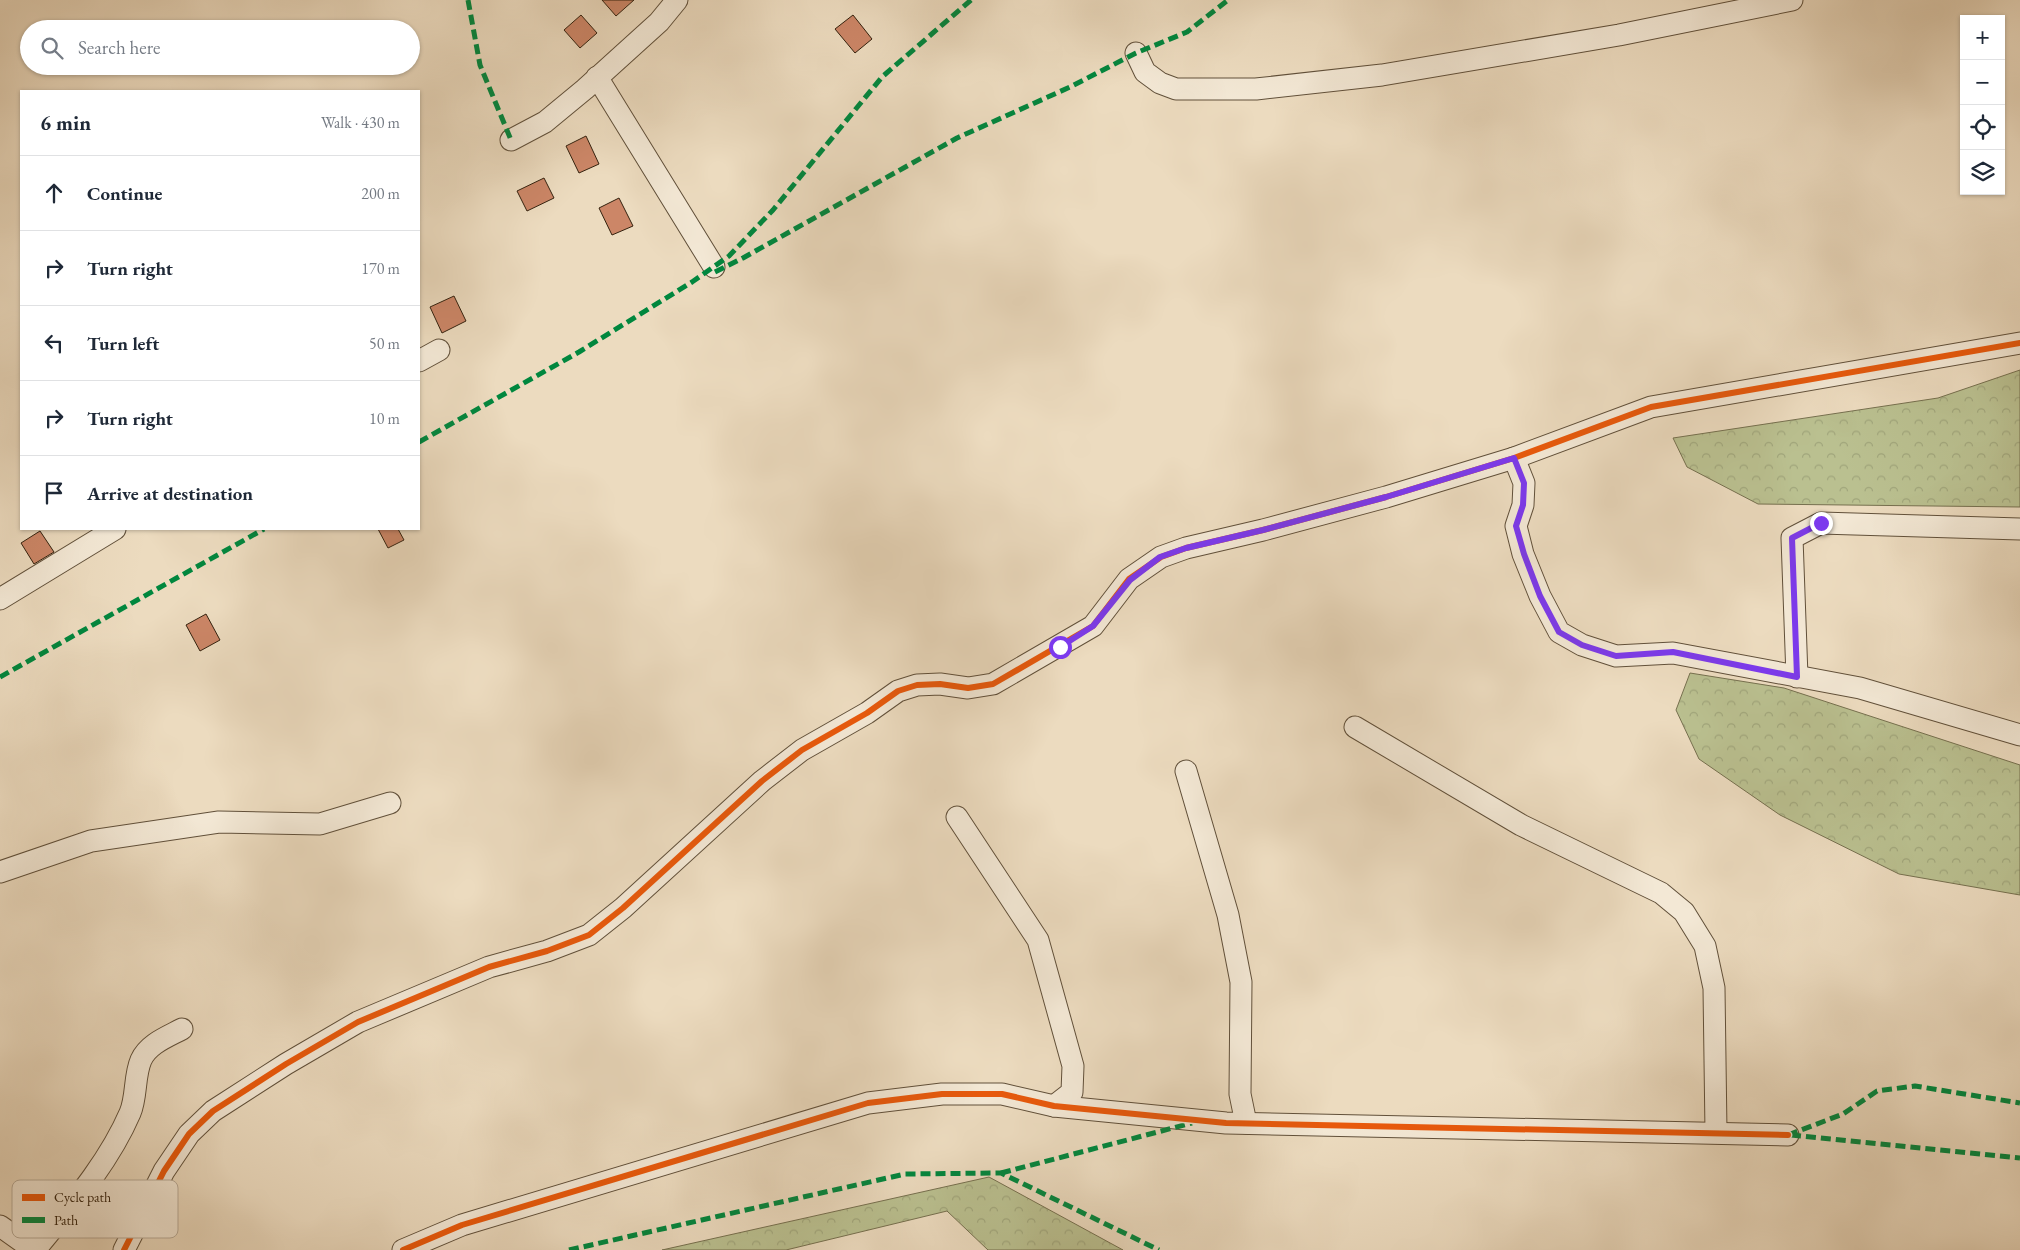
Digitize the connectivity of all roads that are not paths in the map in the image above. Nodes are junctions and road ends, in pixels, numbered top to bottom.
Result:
1 (677, 0) edge
2 (1792, 0) edge
3 (1136, 53) dead end
4 (597, 77) junction
5 (511, 140) dead end
6 (714, 267) dead end
7 (2020, 343) edge
8 (439, 350) dead end
9 (420, 360) edge
10 (1514, 458) junction
11 (2020, 529) edge
12 (113, 530) edge
13 (0, 599) edge
14 (1797, 677) junction
15 (1355, 727) dead end
16 (2020, 735) edge
17 (1186, 771) dead end
18 (390, 803) dead end
19 (957, 817) dead end
20 (0, 872) edge
21 (182, 1029) dead end
22 (1054, 1106) junction
23 (1246, 1123) junction
24 (1716, 1132) junction
25 (1788, 1135) dead end
26 (90, 1180) edge
27 (159, 1180) edge
28 (0, 1226) edge
29 (12, 1234) edge
30 (17, 1238) edge
31 (44, 1238) edge
32 (130, 1238) edge
33 (34, 1250) edge
34 (124, 1250) edge
35 (403, 1250) edge

1 - 4 street
2 - 3 street
4 - 5 street
4 - 6 street
7 - 10 street
8 - 9 street
10 - 14 street
10 - 27 street
11 - 14 street
12 - 13 street
14 - 16 street
15 - 24 street
17 - 23 street
18 - 20 street
19 - 22 street
21 - 26 street
22 - 23 street
22 - 35 street
23 - 24 street
24 - 25 street
28 - 29 street
30 - 33 street
31 - 33 street
32 - 34 street

